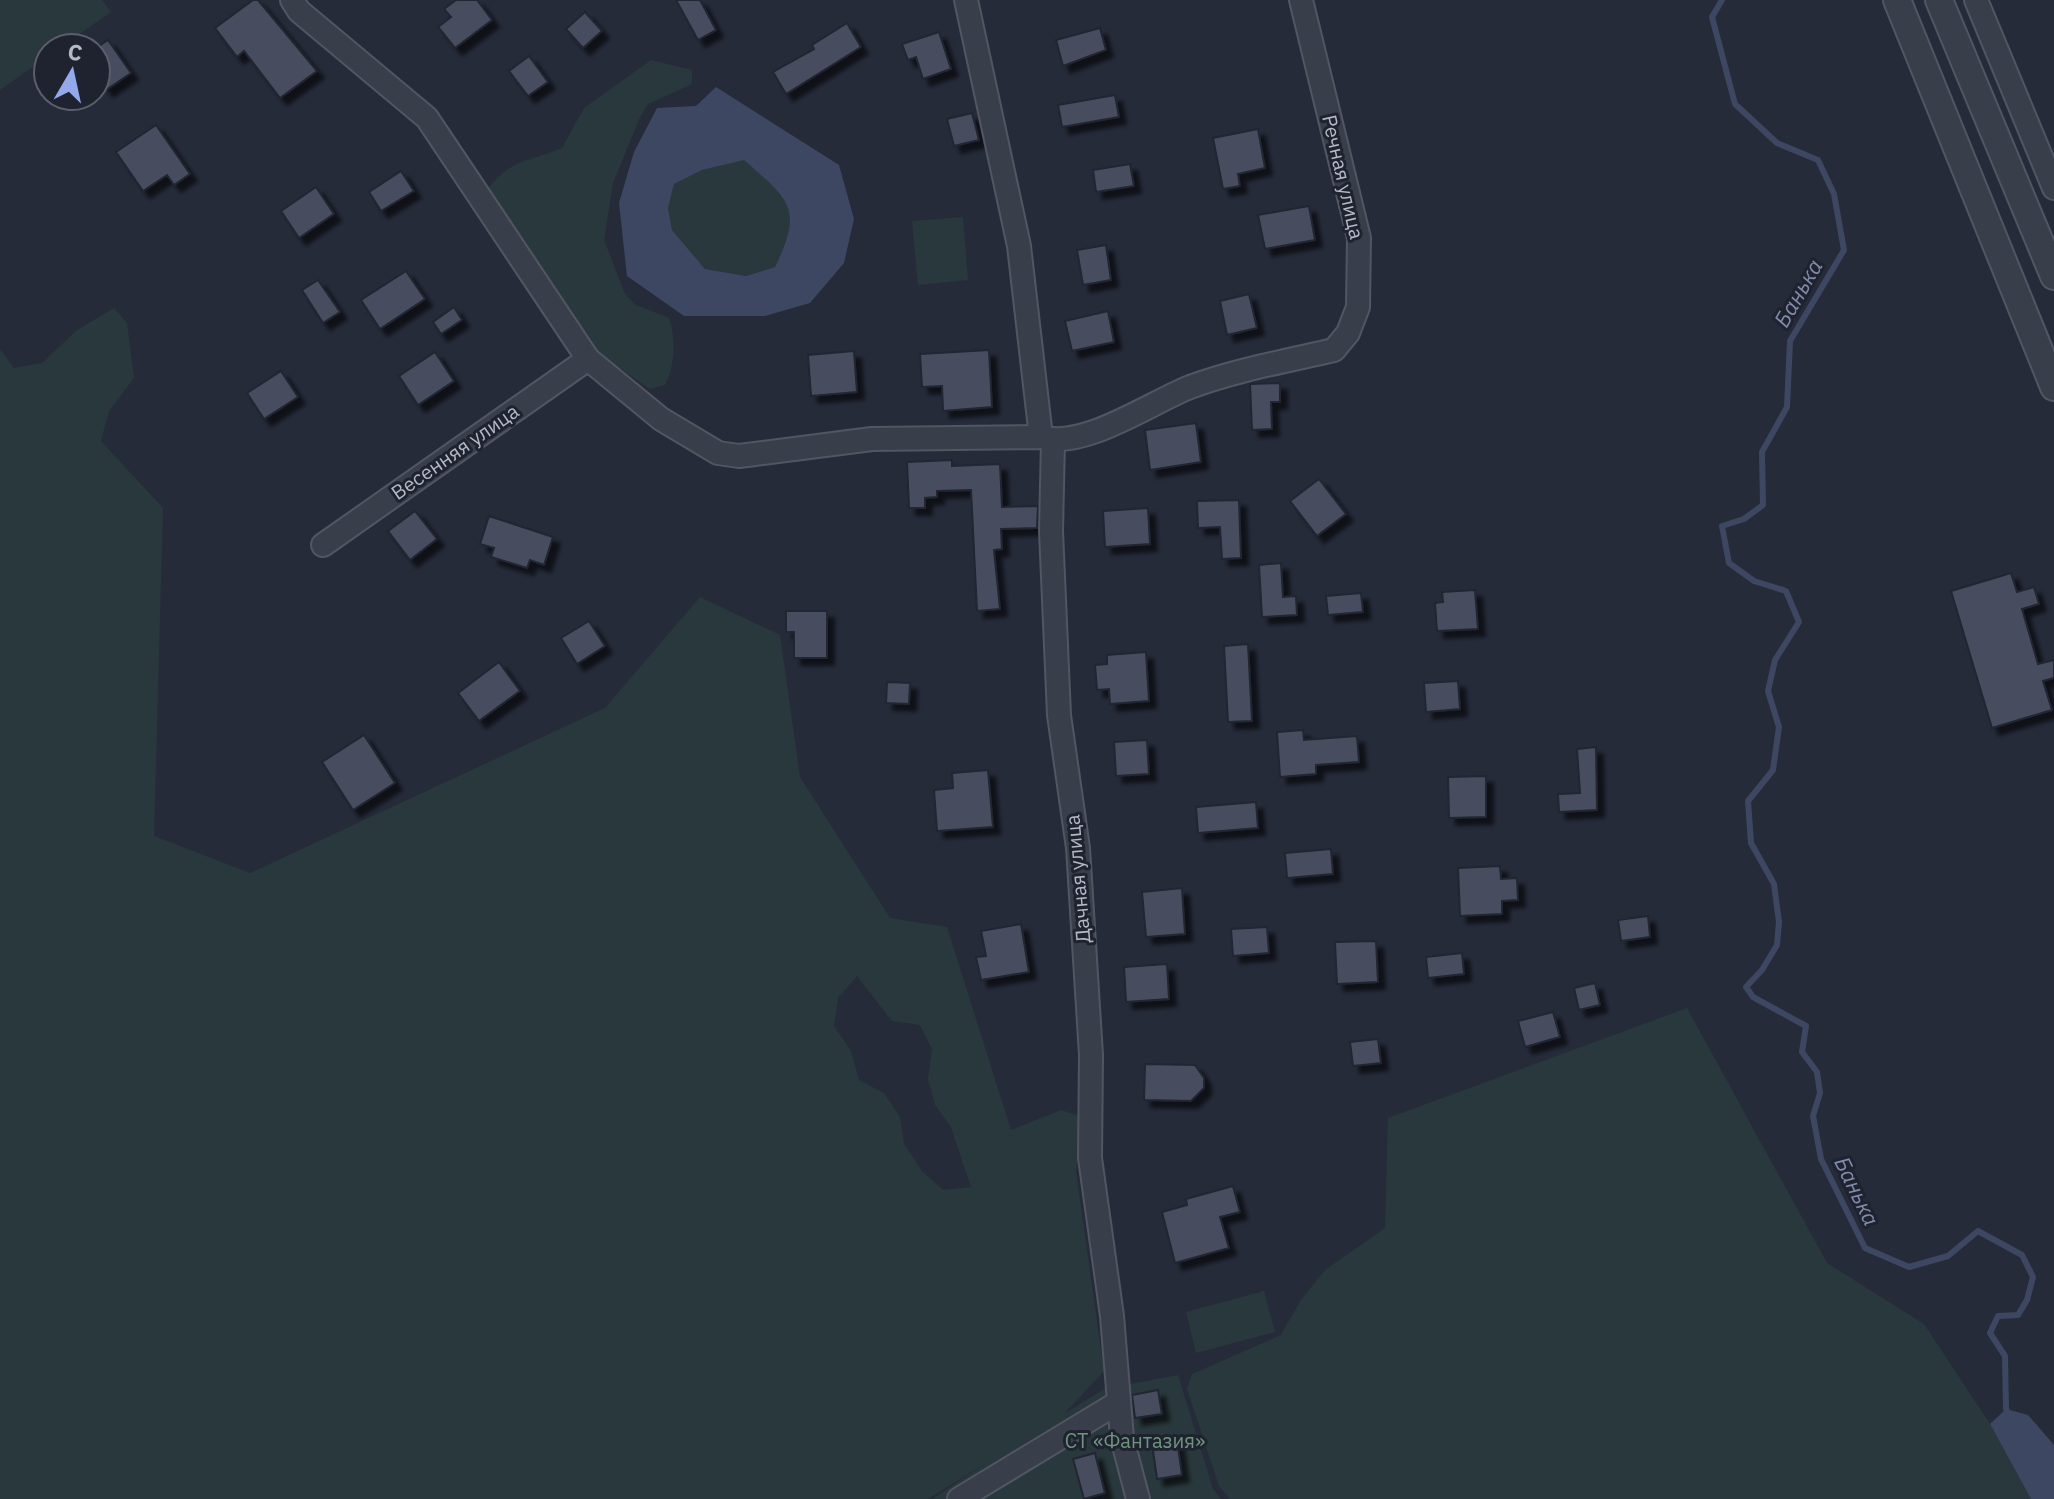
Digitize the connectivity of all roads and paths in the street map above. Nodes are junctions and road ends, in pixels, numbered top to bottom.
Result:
1 (292, 0) edge
2 (966, 0) edge
3 (1301, 0) edge
4 (1897, 0) edge
5 (1939, 0) edge
6 (1976, 0) edge
7 (2054, 188) edge
8 (2054, 276) edge
9 (588, 359) junction
10 (2054, 387) edge
11 (1047, 439) junction
12 (323, 545) dead end
13 (1119, 1402) junction
14 (959, 1499) edge
15 (1138, 1499) edge

1 - 9 street
2 - 11 street, Дачная улица
3 - 11 street, Речная улица
4 - 10 street
5 - 8 street
6 - 7 street
9 - 11 street
9 - 12 street, Весенняя улица
11 - 13 street, Дачная улица
13 - 14 street
13 - 15 street, Дачная улица

